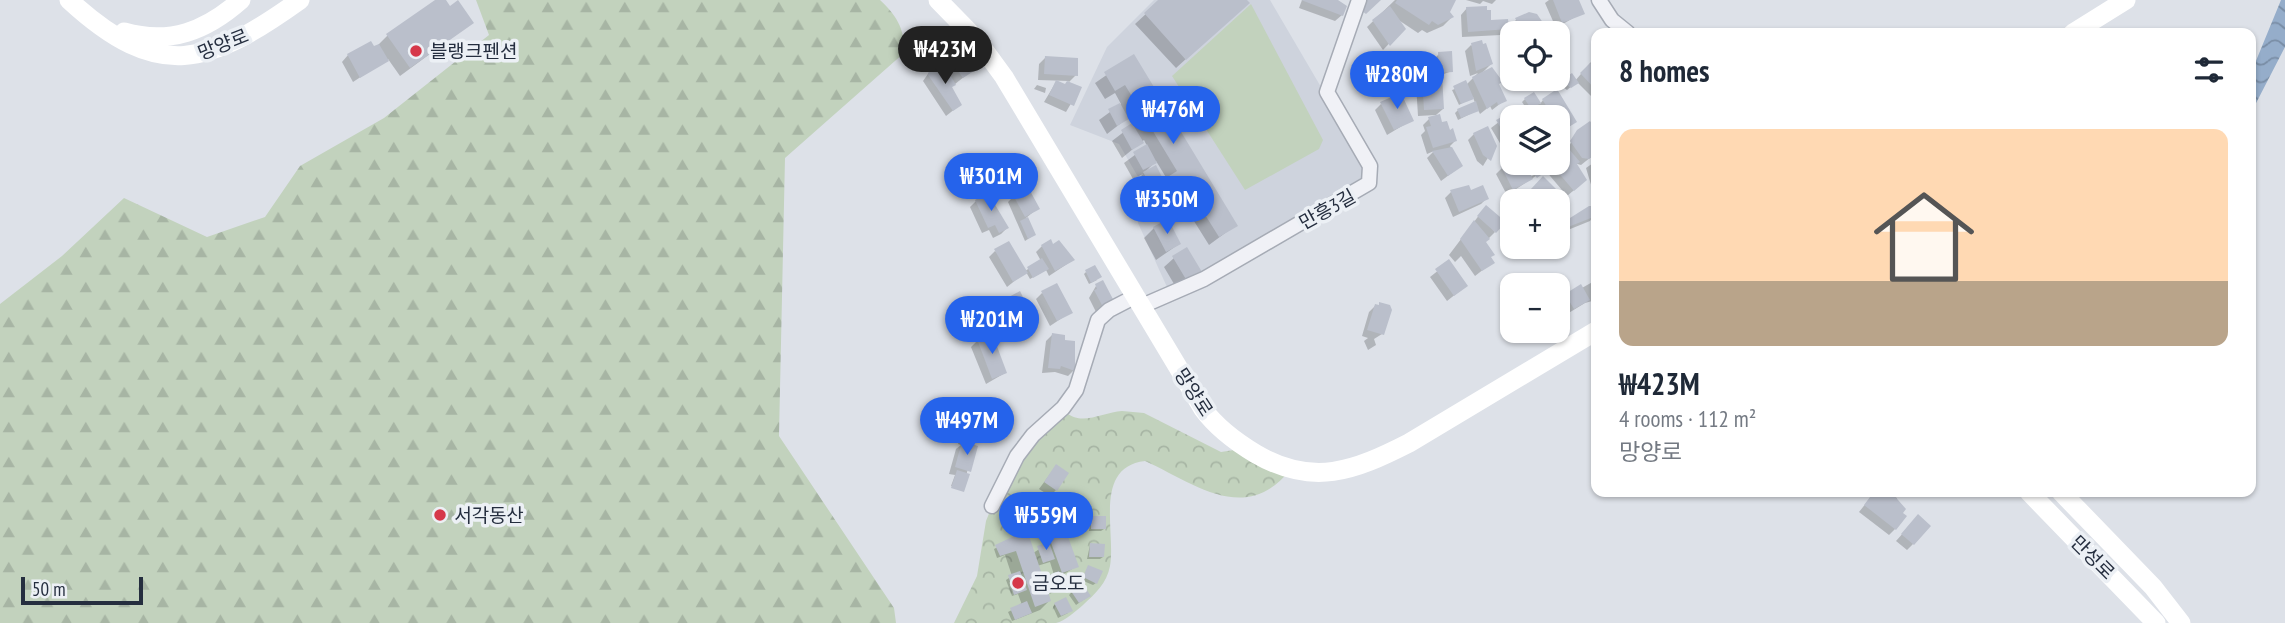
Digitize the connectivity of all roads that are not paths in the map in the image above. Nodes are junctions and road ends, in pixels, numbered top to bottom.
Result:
1 (69, 0) edge
2 (241, 0) edge
3 (300, 0) edge
4 (938, 0) edge
5 (1359, 0) edge
6 (1599, 0) edge
7 (2126, 0) edge
8 (94, 21) junction
9 (1622, 28) edge
10 (2081, 28) edge
11 (1139, 301) junction
12 (1591, 334) edge
13 (2034, 497) edge
14 (2066, 497) edge
15 (992, 506) dead end
16 (2156, 623) edge
17 (2181, 623) edge

1 - 8 main road, 망양로
2 - 8 main road
3 - 8 main road, 망양로
4 - 11 main road, 망양로
5 - 11 street, 만흥3길
6 - 9 street
7 - 10 main road
11 - 12 main road, 망양로
11 - 15 street
13 - 16 main road, 만성로
14 - 17 main road, 만성로

